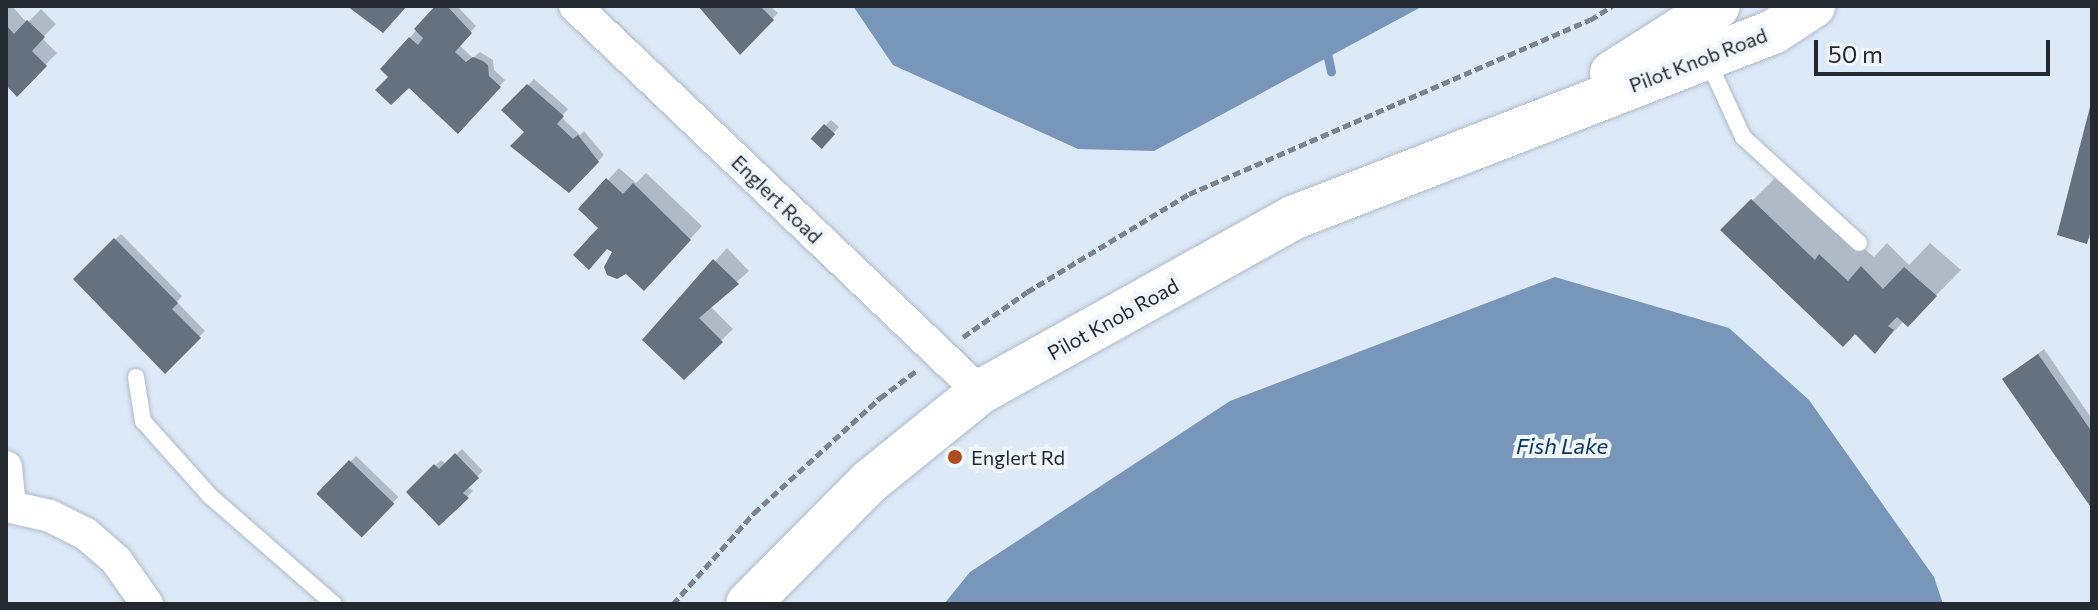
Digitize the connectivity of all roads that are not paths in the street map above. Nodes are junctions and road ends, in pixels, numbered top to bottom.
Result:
1 (575, 6) edge
2 (1718, 6) edge
3 (1813, 6) edge
4 (1706, 57) junction
5 (1534, 122) junction
6 (1859, 243) dead end
7 (136, 377) dead end
8 (980, 392) junction
9 (6, 467) edge
10 (8, 506) edge
11 (147, 604) edge
12 (334, 604) edge
13 (748, 604) edge

1 - 8 street, Englert Road
2 - 5 main road, Pilot Knob Road
3 - 4 main road, Pilot Knob Road
4 - 5 main road, Pilot Knob Road
4 - 6 lane
5 - 8 main road, Pilot Knob Road
7 - 12 lane
8 - 13 main road, Pilot Knob Road
9 - 10 street
10 - 11 street

